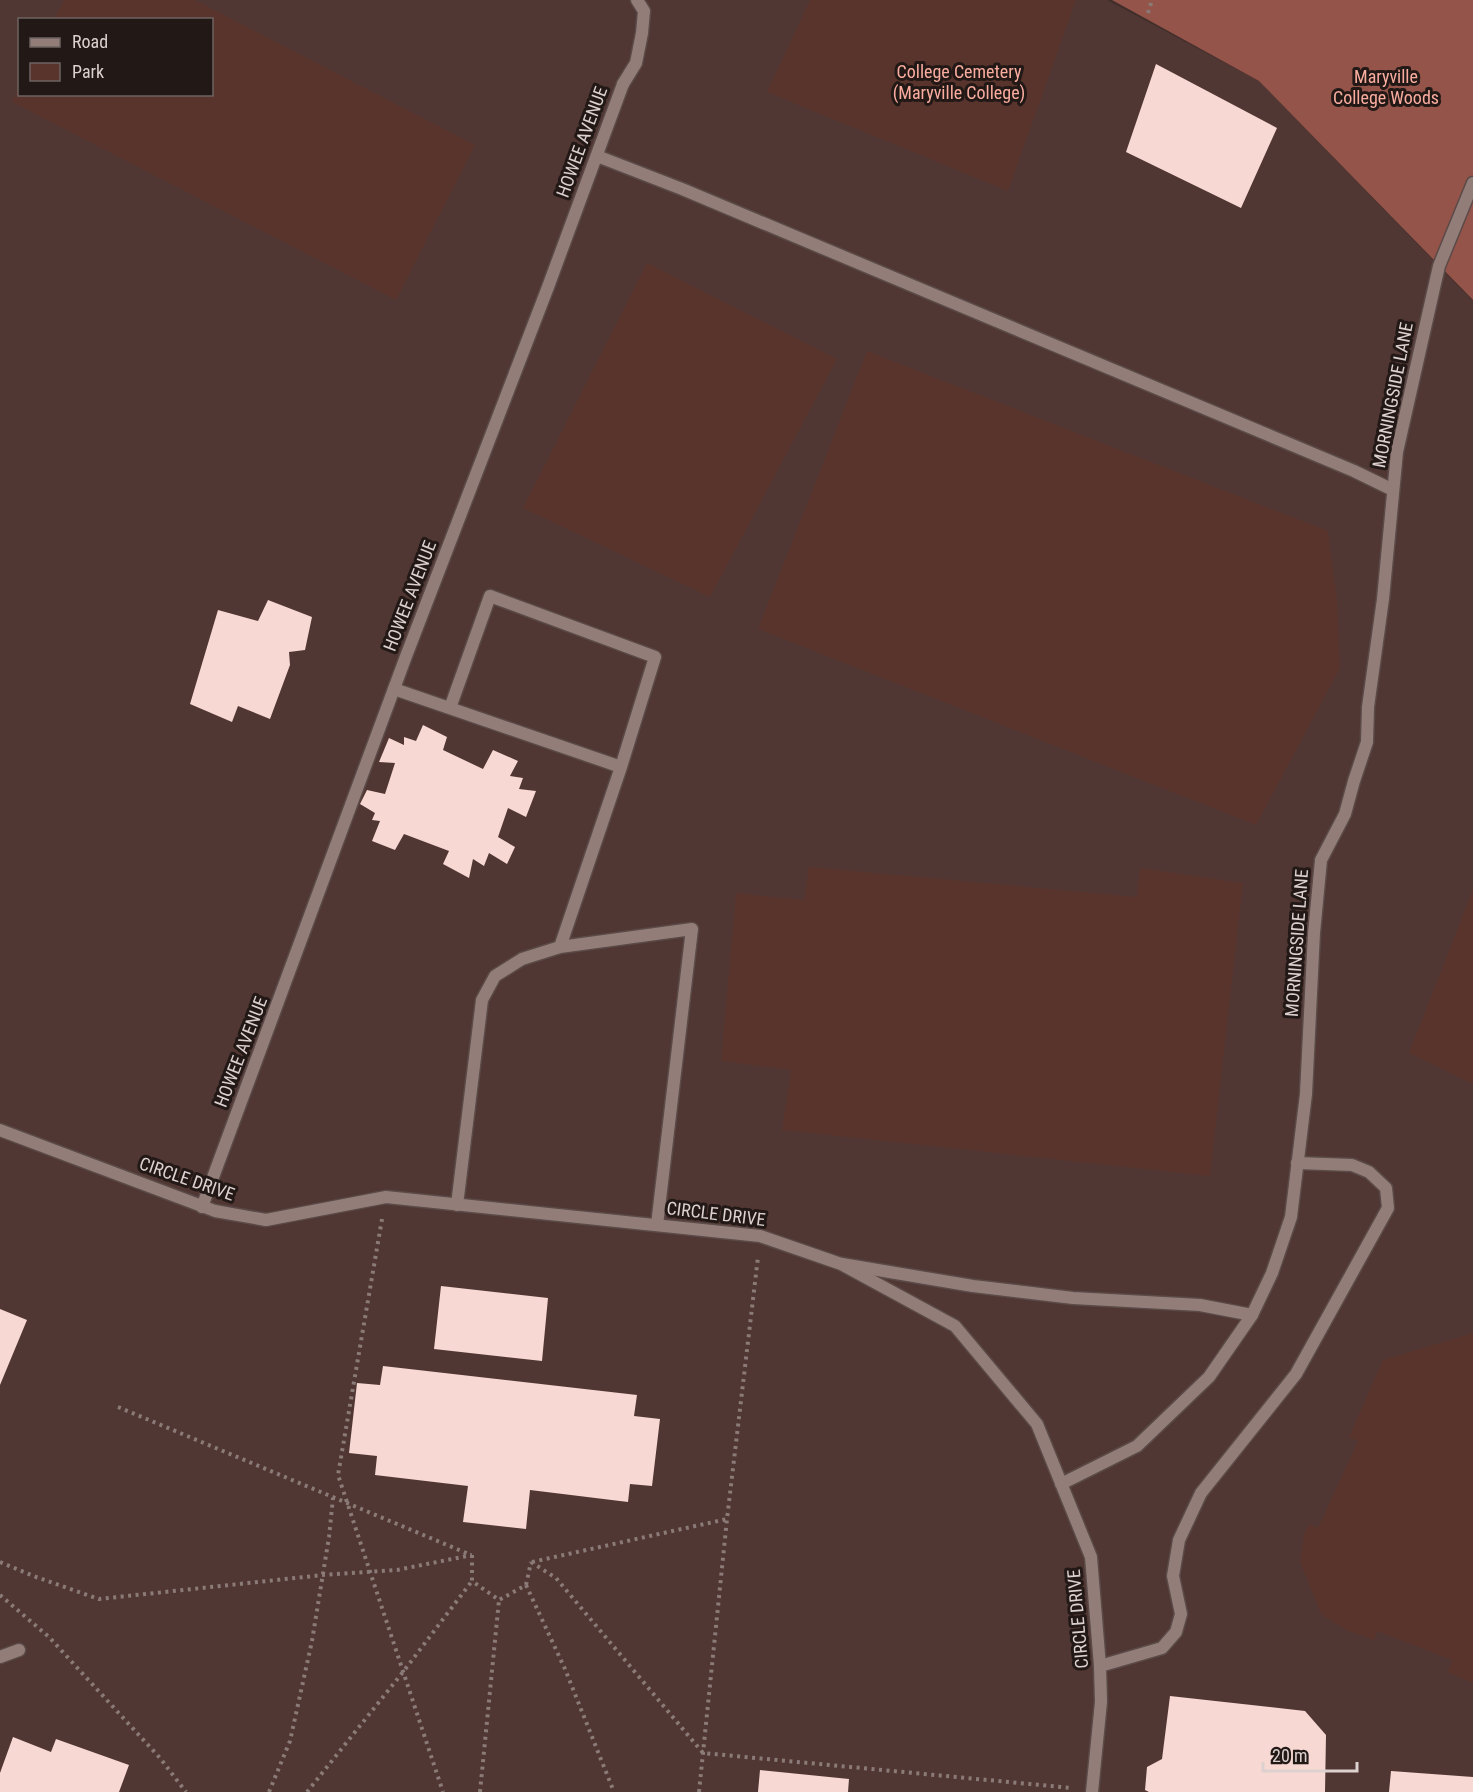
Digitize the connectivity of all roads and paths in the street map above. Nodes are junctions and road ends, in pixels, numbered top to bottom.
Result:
1 (638, 0) edge
2 (1152, 0) edge
3 (1148, 13) dead end
4 (597, 156) junction
5 (1473, 183) edge
6 (1393, 490) junction
7 (394, 689) junction
8 (450, 708) junction
9 (621, 767) junction
10 (560, 947) junction
11 (0, 1130) edge
12 (1298, 1163) junction
13 (386, 1197) junction
14 (456, 1205) junction
15 (202, 1207) junction
16 (657, 1225) junction
17 (760, 1236) junction
18 (841, 1264) junction
19 (1252, 1316) junction
20 (118, 1407) dead end
21 (1061, 1484) junction
22 (333, 1498) junction
23 (348, 1504) junction
24 (727, 1519) junction
25 (472, 1556) junction
26 (0, 1562) edge
27 (531, 1562) junction
28 (370, 1573) junction
29 (323, 1575) junction
30 (472, 1581) junction
31 (526, 1585) junction
32 (0, 1595) edge
33 (499, 1600) junction
34 (19, 1650) dead end
35 (0, 1657) edge
36 (1100, 1666) junction
37 (403, 1672) junction
38 (703, 1753) junction
39 (1092, 1791) edge
40 (186, 1792) edge
41 (270, 1792) edge
42 (307, 1792) edge
43 (443, 1792) edge
44 (480, 1792) edge
45 (614, 1792) edge
46 (699, 1792) edge

1 - 4 street, HOWEE AVENUE
2 - 3 path
4 - 6 street
4 - 7 street, HOWEE AVENUE
5 - 6 street, MORNINGSIDE LANE
6 - 12 street, MORNINGSIDE LANE
7 - 8 street
7 - 15 street, HOWEE AVENUE
8 - 9 street
8 - 9 street
9 - 10 street
10 - 14 street
10 - 16 street
11 - 15 street, CIRCLE DRIVE
12 - 19 street, MORNINGSIDE LANE
12 - 36 street
13 - 14 street, CIRCLE DRIVE
13 - 15 street, CIRCLE DRIVE
13 - 23 path
14 - 16 street, CIRCLE DRIVE
16 - 17 street, CIRCLE DRIVE
17 - 18 street, CIRCLE DRIVE
17 - 24 path
18 - 19 street
18 - 21 street, CIRCLE DRIVE
19 - 21 street, MORNINGSIDE LANE
20 - 22 path
21 - 36 street, CIRCLE DRIVE
22 - 23 path
22 - 29 path
23 - 25 path
23 - 28 path
24 - 27 path
24 - 38 path
25 - 28 path
25 - 30 path
26 - 29 path
27 - 31 path
27 - 38 path
28 - 29 path
28 - 37 path
29 - 41 path
30 - 33 path
30 - 37 path
31 - 33 path
31 - 45 path
32 - 40 path
33 - 44 path
34 - 35 street
36 - 39 street, CIRCLE DRIVE
37 - 42 path
37 - 43 path
38 - 39 path
38 - 46 path

